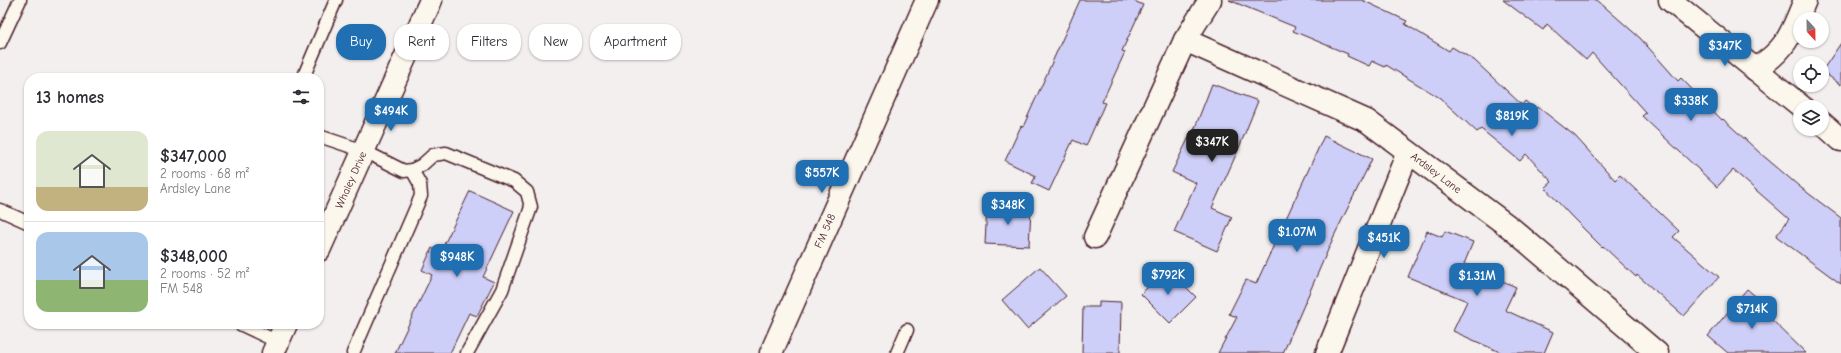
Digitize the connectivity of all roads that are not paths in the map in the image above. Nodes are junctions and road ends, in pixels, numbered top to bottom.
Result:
1 (20, 0) edge
2 (336, 0) edge
3 (431, 0) edge
4 (927, 0) edge
5 (1210, 0) edge
6 (1670, 0) edge
7 (1805, 0) edge
8 (1185, 40) junction
9 (0, 43) edge
10 (1755, 69) junction
11 (305, 73) edge
12 (1793, 100) edge
13 (1829, 130) edge
14 (324, 138) edge
15 (1841, 140) edge
16 (364, 151) junction
17 (1408, 152) junction
18 (412, 170) junction
19 (0, 210) edge
20 (24, 222) edge
21 (1095, 237) dead end
22 (324, 239) edge
23 (252, 329) edge
24 (907, 330) dead end
25 (279, 340) edge
26 (774, 352) edge
27 (353, 353) edge
28 (467, 353) edge
29 (897, 353) edge
30 (1328, 353) edge
31 (1657, 353) edge

1 - 9 lane
2 - 11 lane
3 - 16 street, Whaley Drive
4 - 26 street, FM 548 / FM 548
5 - 8 street
6 - 10 street
7 - 10 street
8 - 17 street, Ardsley Lane
8 - 21 street
10 - 12 street
13 - 15 street
14 - 16 lane
16 - 18 lane
16 - 22 street, Whaley Drive
17 - 30 street
17 - 31 street, Ardsley Lane
18 - 27 lane
18 - 28 lane
19 - 20 lane
23 - 25 lane
24 - 29 lane

